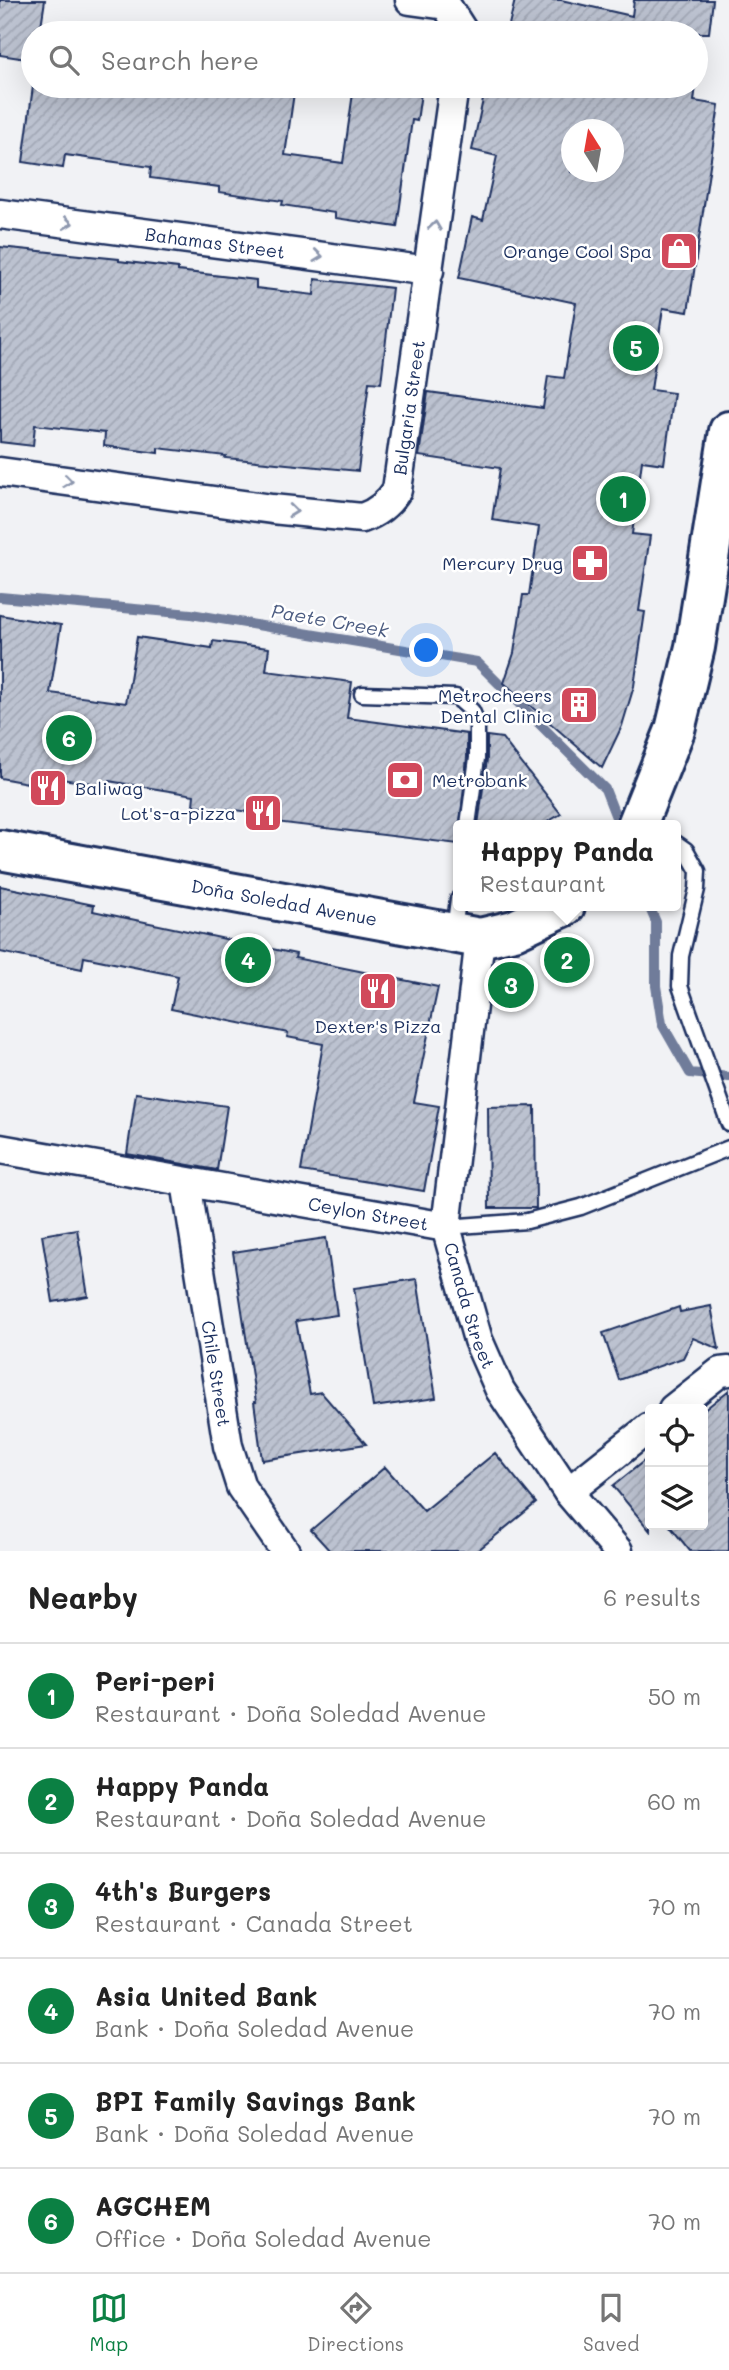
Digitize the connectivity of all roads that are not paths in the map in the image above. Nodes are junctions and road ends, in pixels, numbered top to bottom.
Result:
1 (410, 0) edge
2 (456, 21) edge
3 (452, 98) edge
4 (0, 214) edge
5 (429, 271) junction
6 (729, 431) edge
7 (0, 472) edge
8 (362, 694) dead end
9 (469, 820) edge
10 (643, 820) edge
11 (681, 846) edge
12 (0, 850) edge
13 (554, 911) edge
14 (464, 923) edge
15 (729, 1124) edge
16 (729, 1148) edge
17 (0, 1149) edge
18 (186, 1182) junction
19 (446, 1227) junction
20 (729, 1371) edge
21 (679, 1404) edge
22 (645, 1431) edge
23 (568, 1492) junction
24 (285, 1551) edge
25 (618, 1551) edge

1 - 2 street
5 -> 3 street, Bulgaria Street
4 -> 5 street, Bahamas Street
7 -> 5 street, Bulgaria Street
6 - 10 main road
8 - 9 lane
11 - 15 lane
12 - 14 main road, Doña Soledad Avenue
13 - 14 main road, Doña Soledad Avenue
14 - 19 street, Canada Street
16 - 19 lane, Ceylon Street
17 - 18 street, Ceylon Street
18 - 19 street, Ceylon Street
18 - 24 street, Chile Street
19 - 23 street, Canada Street
20 - 21 street
22 - 23 street
23 - 25 street, Canada Street

